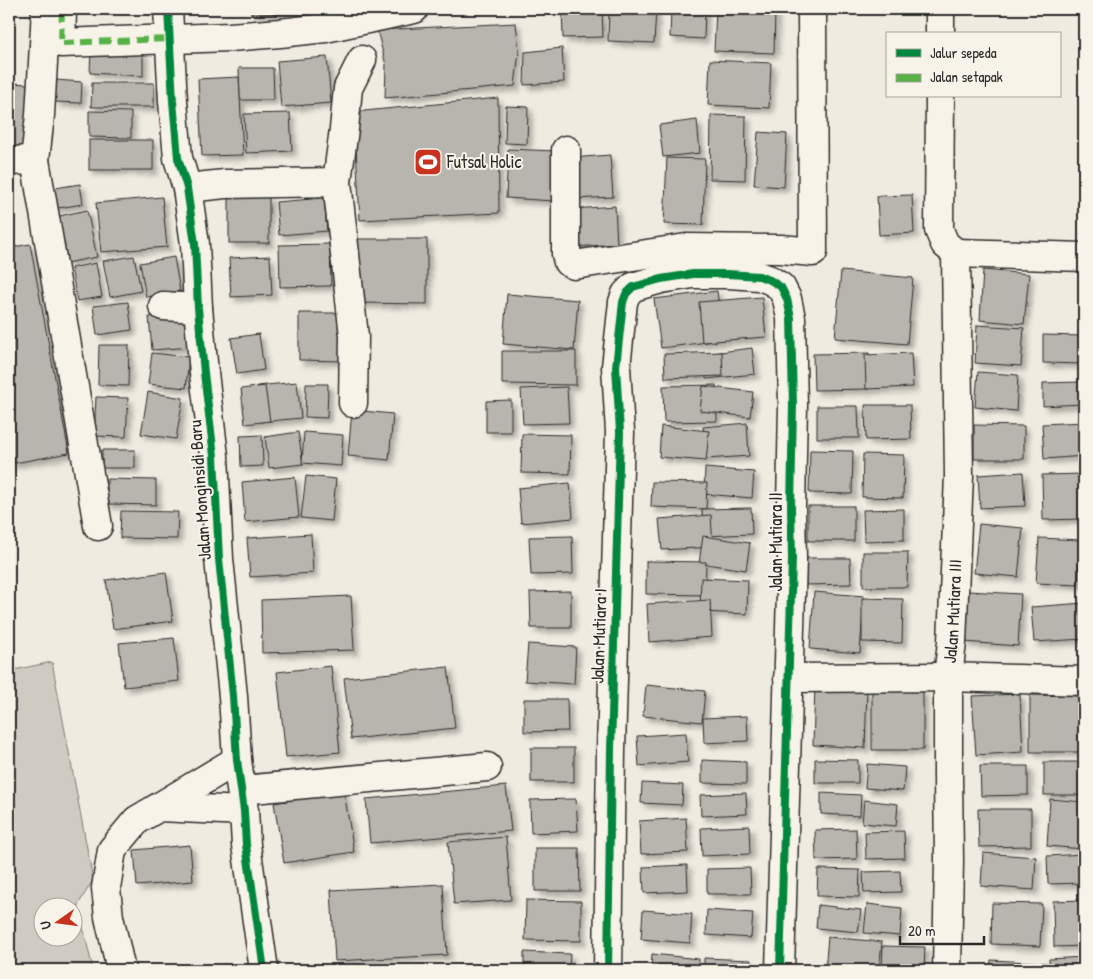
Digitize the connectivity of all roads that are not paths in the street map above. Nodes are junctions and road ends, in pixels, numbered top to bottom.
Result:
1 (46, 9) edge
2 (62, 9) edge
3 (168, 9) edge
4 (414, 9) edge
5 (812, 9) edge
6 (940, 9) edge
7 (325, 18) edge
8 (940, 32) edge
9 (169, 39) junction
10 (362, 60) dead end
11 (940, 98) edge
12 (566, 150) dead end
13 (22, 161) edge
14 (337, 182) junction
15 (187, 188) junction
16 (956, 253) junction
17 (1084, 257) edge
18 (623, 302) joint
19 (163, 306) dead end
20 (198, 308) junction
21 (353, 403) dead end
22 (98, 526) dead end
23 (948, 677) junction
24 (788, 678) junction
25 (1084, 681) edge
26 (237, 760) junction
27 (487, 767) dead end
28 (243, 801) junction
29 (159, 807) junction
30 (121, 970) edge
31 (264, 970) edge
32 (608, 970) edge
33 (780, 970) edge
34 (947, 970) edge

1 - 13 street
2 - 9 street
3 - 9 street, Jalan Monginsidi Baru
4 - 7 street
5 - 12 street
6 - 8 street
7 - 9 street
9 - 15 street, Jalan Monginsidi Baru
10 - 14 street
11 - 16 street
13 - 22 street
14 - 15 street
14 - 21 street
15 - 20 street, Jalan Monginsidi Baru
16 - 17 street
16 - 23 street, Jalan Mutiara III
18 - 24 street, Jalan Mutiara II
18 - 32 street, Jalan Mutiara I
19 - 20 street
20 - 26 street, Jalan Monginsidi Baru
23 - 24 street
23 - 25 street
23 - 34 street, Jalan Mutiara III
24 - 33 street, Jalan Mutiara II
26 - 28 street, Jalan Monginsidi Baru
26 - 29 street
27 - 28 street
28 - 29 street
28 - 31 street, Jalan Monginsidi Baru
29 - 30 street

